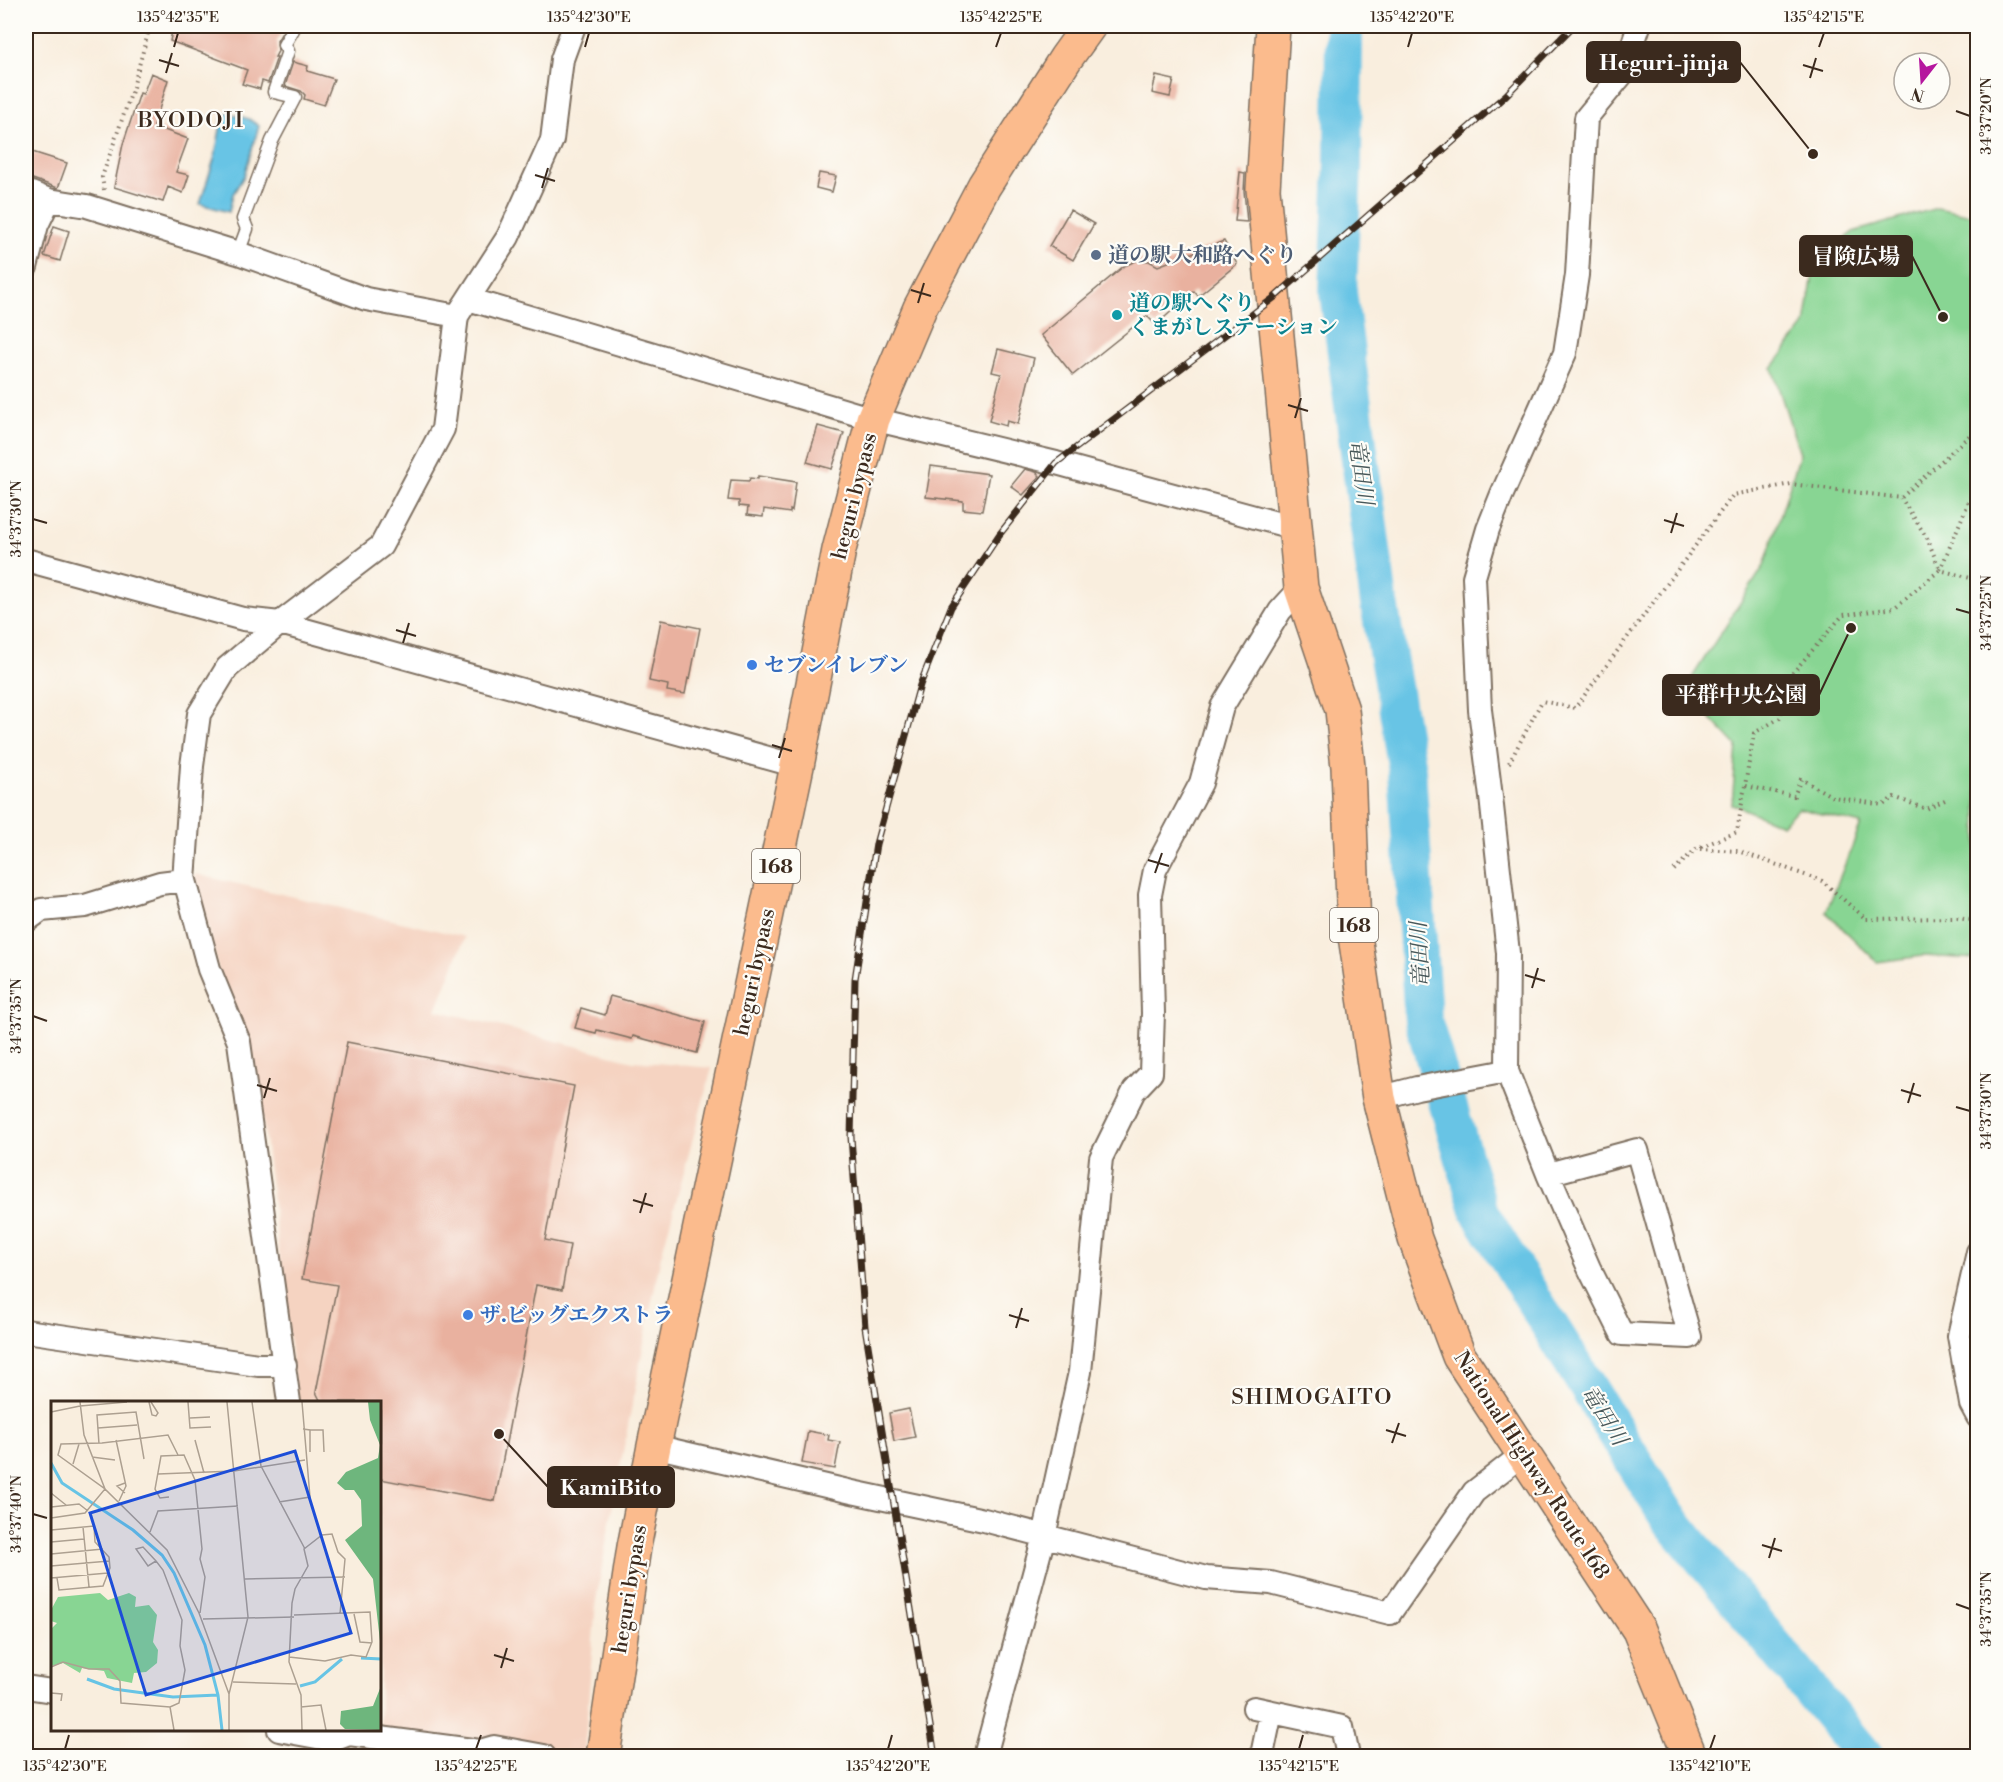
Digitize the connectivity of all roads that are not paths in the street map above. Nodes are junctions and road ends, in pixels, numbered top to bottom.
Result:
1 (295, 26) edge
2 (574, 26) edge
3 (1089, 26) edge
4 (1274, 26) edge
5 (1639, 26) edge
6 (26, 190) edge
7 (49, 200) junction
8 (238, 253) junction
9 (26, 267) edge
10 (462, 308) junction
11 (873, 419) junction
12 (1295, 528) junction
13 (26, 560) edge
14 (1301, 588) junction
15 (280, 623) junction
16 (797, 766) junction
17 (184, 877) junction
18 (26, 921) edge
19 (1507, 1071) junction
20 (1379, 1098) junction
21 (1548, 1174) junction
22 (1977, 1252) edge
23 (1972, 1307) edge
24 (26, 1331) edge
25 (285, 1365) junction
26 (289, 1401) edge
27 (1977, 1417) edge
28 (654, 1446) junction
29 (1523, 1454) junction
30 (1044, 1536) junction
31 (26, 1687) edge
32 (51, 1691) edge
33 (284, 1731) edge
34 (349, 1740) edge
35 (1262, 1755) dead end
36 (544, 1756) edge
37 (603, 1756) edge
38 (985, 1756) edge
39 (1348, 1756) edge
40 (1689, 1756) edge

1 - 8 lane
2 - 10 street
3 - 11 highway, heguri bypass / 168
4 - 12 highway, National Highway Route 168 / 168
5 - 19 street
6 - 7 street
7 - 8 street
7 - 9 street
8 - 10 street
10 - 11 street
10 - 15 street
11 - 12 street
11 - 16 highway, heguri bypass / 168
12 - 14 highway, National Highway Route 168 / 168
13 - 15 street
14 - 20 highway, National Highway Route 168 / 168
14 - 30 street
15 - 16 street
15 - 17 street
16 - 28 highway, heguri bypass / 168
17 - 18 street
17 - 25 street
19 - 20 street
19 - 21 street
20 - 29 highway, National Highway Route 168 / 168
21 - 21 street
22 - 23 street
23 - 27 street
24 - 25 street
25 - 26 street
28 - 30 street
28 - 37 highway, heguri bypass / 168
29 - 30 street
29 - 40 highway, National Highway Route 168 / 168
30 - 38 street
31 - 32 street
33 - 34 street
34 - 36 street
35 - 39 street

